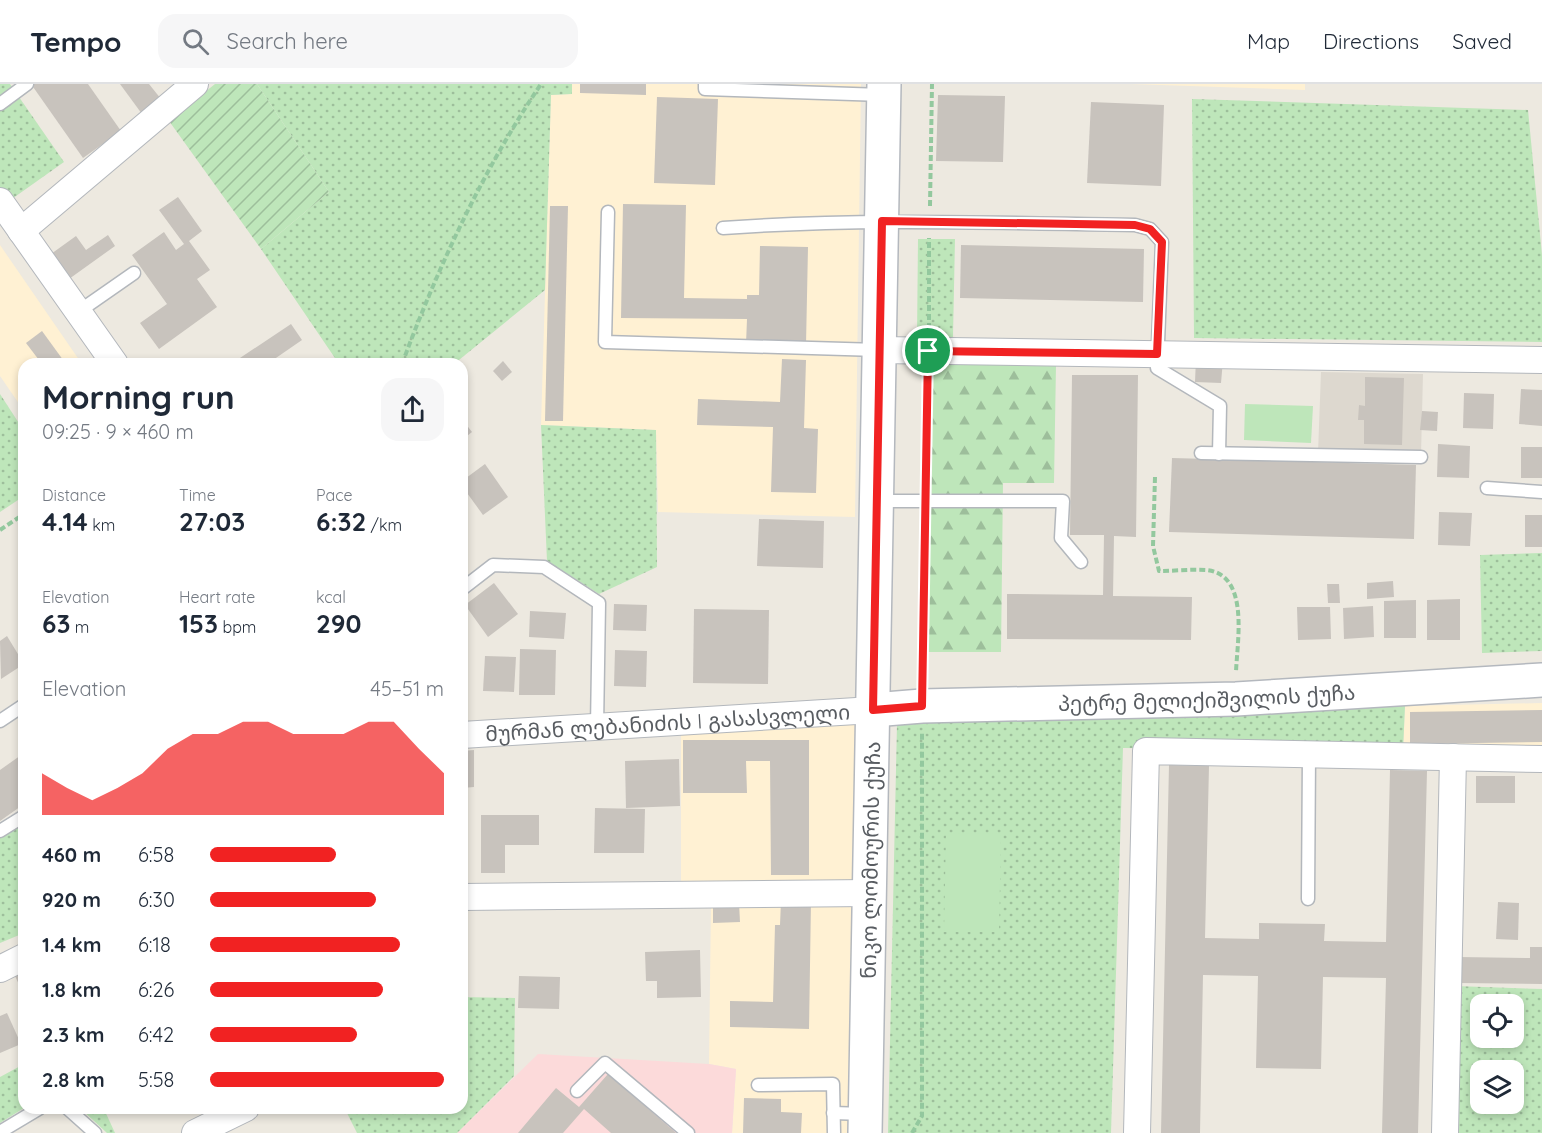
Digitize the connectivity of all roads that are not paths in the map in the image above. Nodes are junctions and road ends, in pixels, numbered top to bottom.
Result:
1 (27, 84) edge
2 (195, 84) edge
3 (705, 84) edge
4 (838, 89) edge
5 (884, 90) edge
6 (0, 104) edge
7 (0, 201) edge
8 (608, 212) dead end
9 (882, 221) junction
10 (723, 228) dead end
11 (21, 231) junction
12 (134, 273) dead end
13 (78, 312) junction
14 (879, 350) junction
15 (1157, 354) junction
16 (111, 358) edge
17 (1542, 360) edge
18 (1201, 453) dead end
19 (1219, 454) junction
20 (1421, 457) dead end
21 (1487, 488) dead end
22 (1542, 492) edge
23 (876, 501) junction
24 (1081, 562) dead end
25 (468, 584) edge
26 (1542, 680) edge
27 (18, 709) edge
28 (873, 710) junction
29 (0, 721) edge
30 (597, 727) junction
31 (468, 735) edge
32 (1309, 754) junction
33 (1453, 757) junction
34 (1542, 759) edge
35 (18, 820) edge
36 (0, 831) edge
37 (869, 893) junction
38 (468, 897) edge
39 (1308, 899) dead end
40 (18, 960) edge
41 (0, 969) edge
42 (758, 1085) dead end
43 (577, 1091) dead end
44 (30, 1114) edge
45 (74, 1114) edge
46 (234, 1114) edge
47 (854, 1120) edge
48 (0, 1132) edge
49 (95, 1133) edge
50 (195, 1133) edge
51 (688, 1133) edge
52 (834, 1133) edge
53 (1137, 1133) edge
54 (1445, 1133) edge

1 - 6 lane
2 - 11 street
3 - 4 lane
4 - 5 lane
5 - 9 street, ნიკო ლომოურის ქუჩა
7 - 11 street
8 - 14 lane
9 - 10 lane
9 - 14 street, ნიკო ლომოურის ქუჩა
9 - 15 lane
11 - 13 street
12 - 13 lane
13 - 16 street
14 - 15 street
14 - 23 street, ნიკო ლომოურის ქუჩა
15 - 17 street
15 - 19 lane
18 - 19 lane
19 - 20 lane
21 - 22 lane
23 - 24 lane
23 - 28 street, ნიკო ლომოურის ქუჩა
25 - 30 lane
26 - 28 street, პეტრე მელიქიშვილის ქუჩა
27 - 29 lane
28 - 30 street, მურმან ლებანიძის I გასასვლელი
28 - 37 street, ნიკო ლომოურის ქუჩა
30 - 31 street, მურმან ლებანიძის I გასასვლელი
32 - 33 street
32 - 39 lane
32 - 53 street
33 - 34 street
33 - 54 street
35 - 36 lane
37 - 38 street
37 - 47 street, ნიკო ლომოურის ქუჩა
40 - 41 street
42 - 47 lane
43 - 51 lane
44 - 48 lane
45 - 49 lane
46 - 50 street
47 - 52 lane

